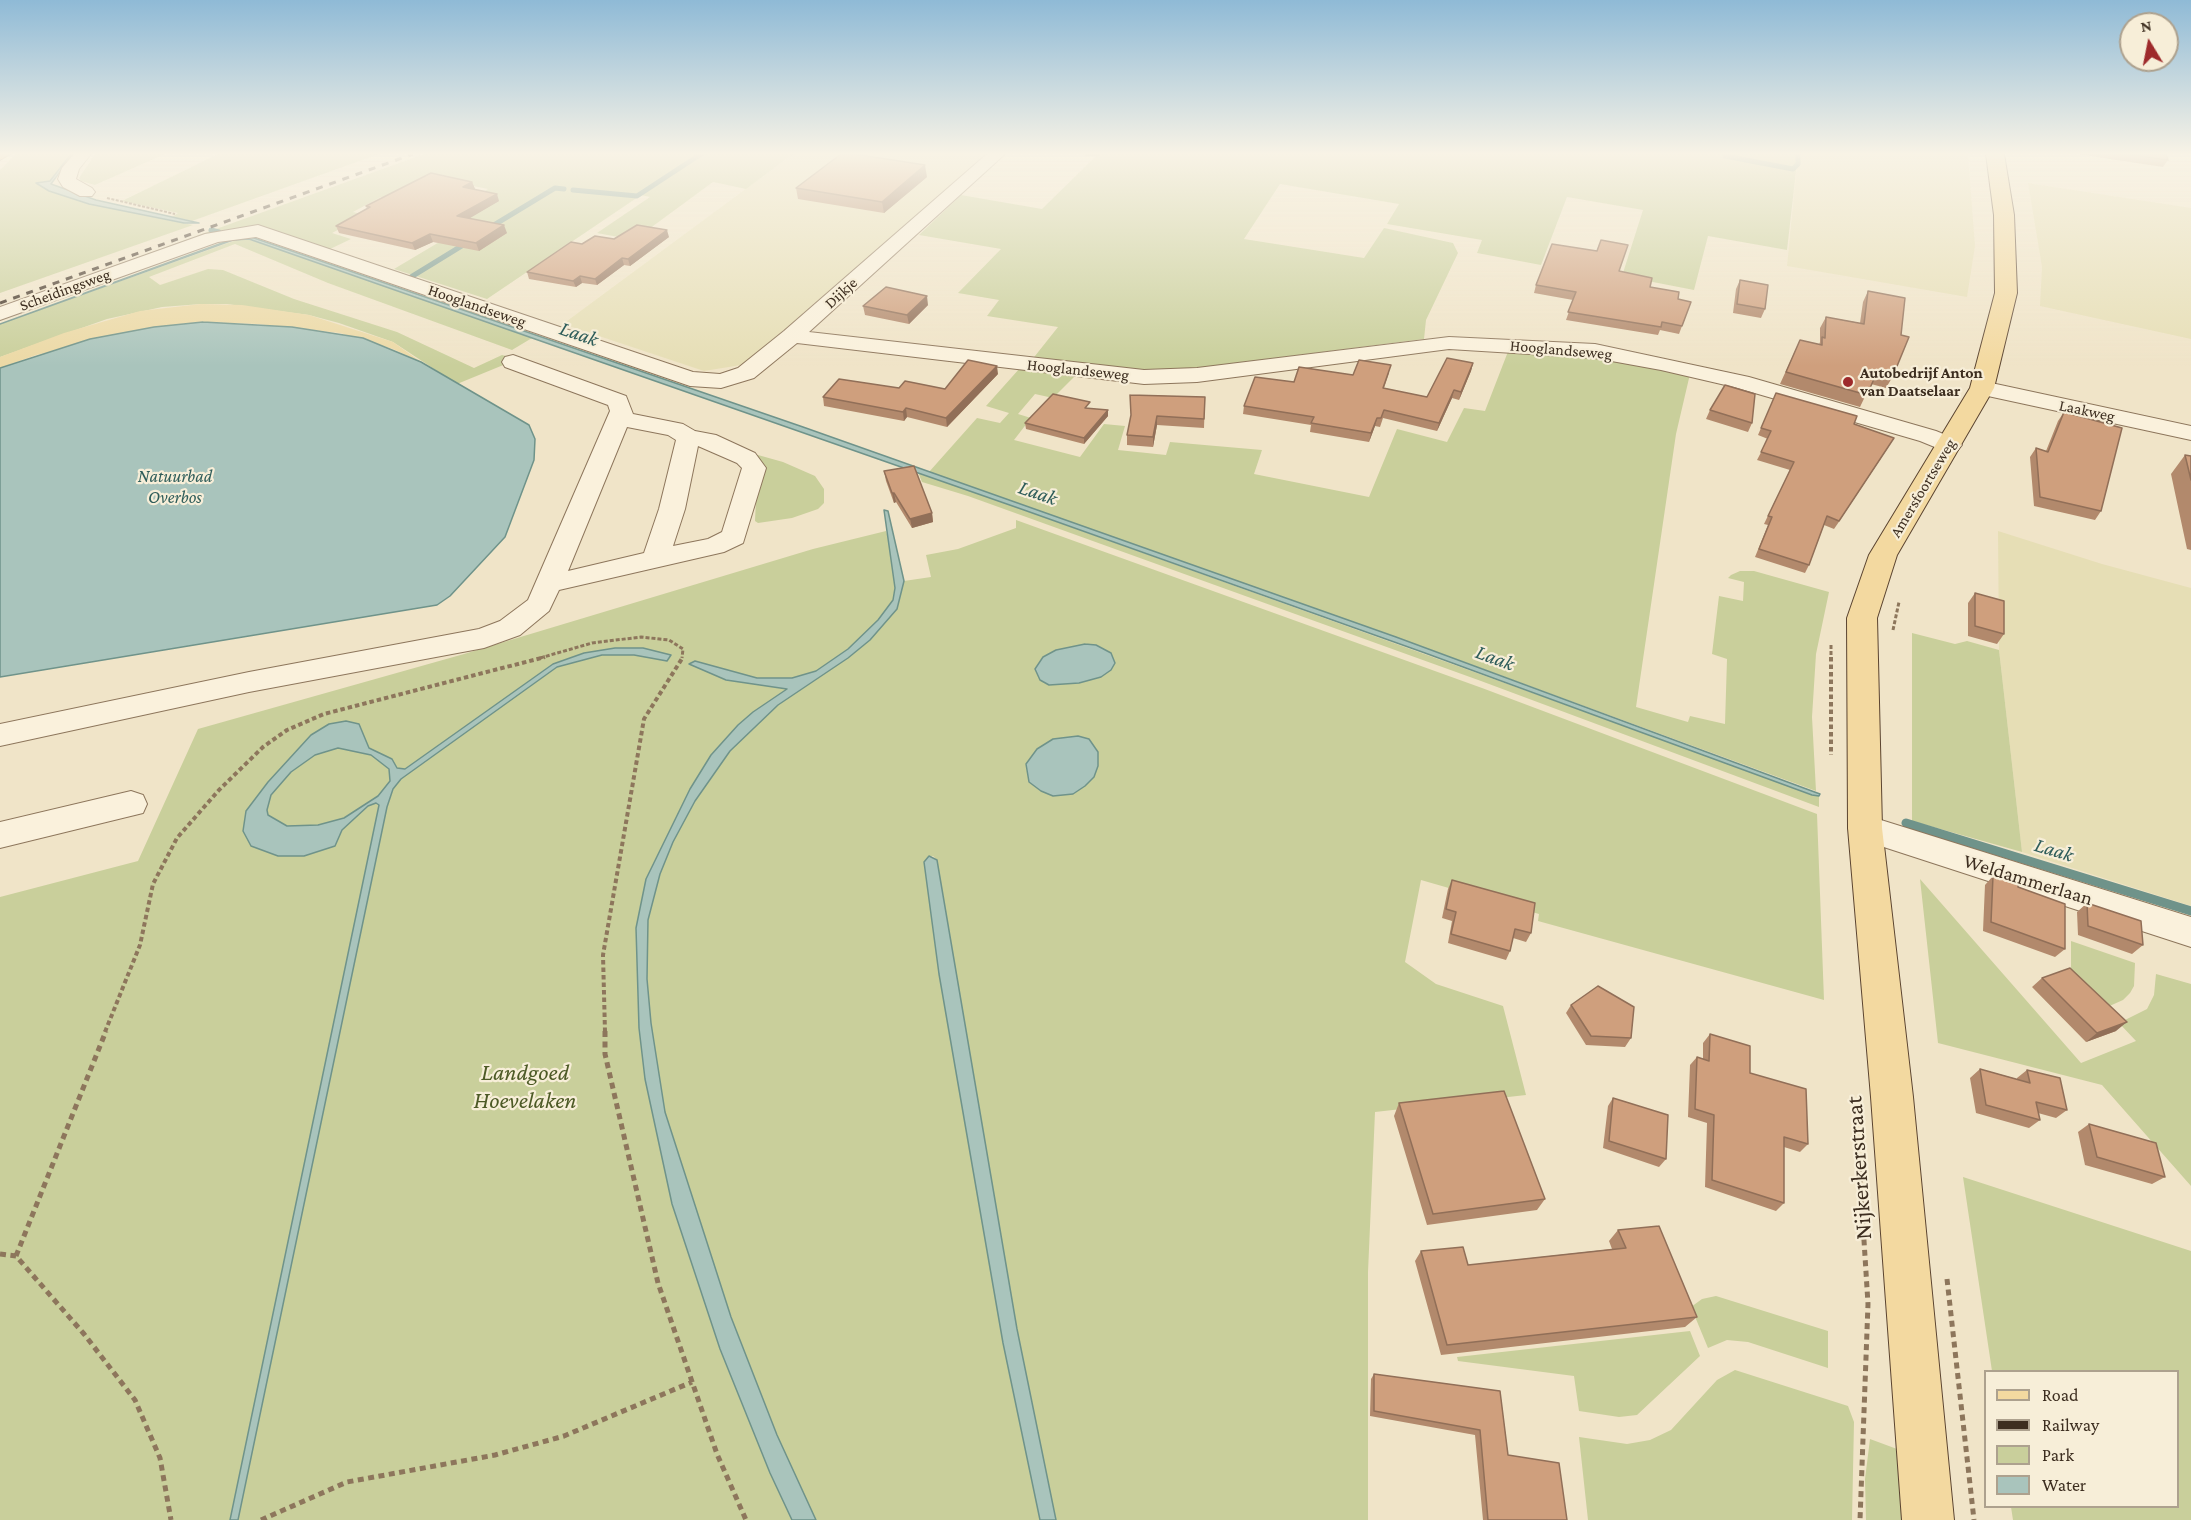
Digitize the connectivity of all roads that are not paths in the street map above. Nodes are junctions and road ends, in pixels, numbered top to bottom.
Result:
1 (916, 225) edge
2 (2004, 225) edge
3 (233, 233) joint
4 (0, 314) edge
5 (792, 336) junction
6 (513, 362) dead end
7 (1982, 388) junction
8 (619, 418) junction
9 (2191, 433) edge
10 (688, 437) junction
11 (1950, 445) junction
12 (656, 558) junction
13 (548, 584) junction
14 (0, 735) edge
15 (131, 804) dead end
16 (1865, 828) junction
17 (0, 835) edge
18 (2191, 932) edge
19 (1928, 1520) edge

1 - 5 street, Dijkje
2 - 7 main road, Amersfoortseweg
3 - 4 street, Scheidingsweg
3 - 5 street, Hooglandseweg
5 - 11 street, Hooglandseweg
6 - 8 street
7 - 9 street, Laakweg
7 - 11 main road, Amersfoortseweg
8 - 10 street
8 - 13 street
10 - 12 street
10 - 12 street
11 - 16 main road, Amersfoortseweg
12 - 13 street
13 - 14 street
15 - 17 street
16 - 18 street, Weldammerlaan
16 - 19 main road, Nijkerkerstraat

